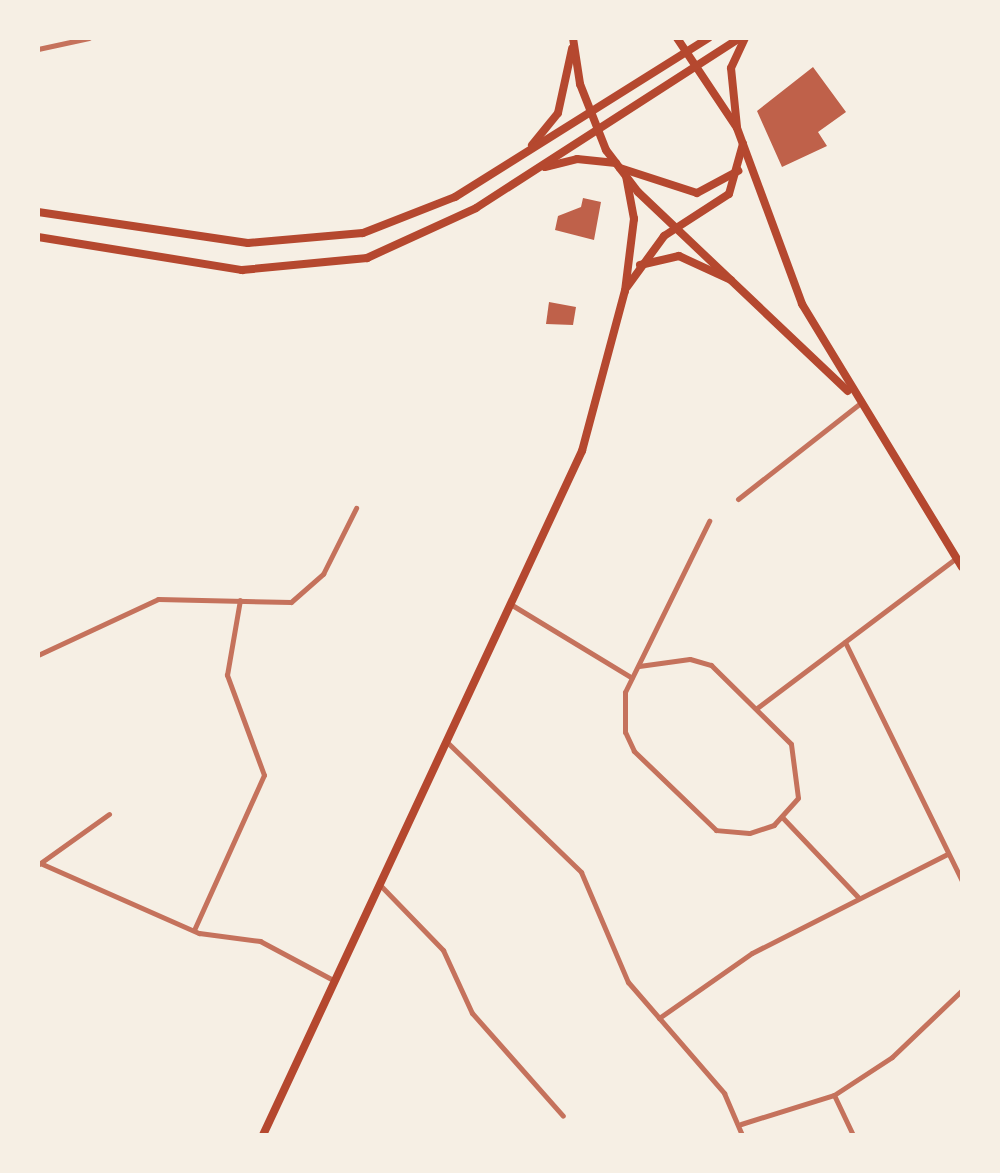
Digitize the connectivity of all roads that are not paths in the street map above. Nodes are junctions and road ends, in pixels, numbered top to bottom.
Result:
1 (89, 38) edge
2 (677, 38) edge
3 (708, 38) edge
4 (742, 38) edge
5 (573, 39) edge
6 (38, 49) edge
7 (688, 51) junction
8 (699, 66) junction
9 (589, 113) junction
10 (737, 128) junction
11 (595, 130) junction
12 (743, 143) junction
13 (524, 154) junction
14 (621, 169) junction
15 (536, 170) junction
16 (738, 171) junction
17 (38, 212) edge
18 (677, 227) junction
19 (38, 237) edge
20 (639, 265) junction
21 (740, 284) junction
22 (625, 291) junction
23 (859, 404) junction
24 (738, 499) dead end
25 (356, 508) dead end
26 (709, 521) dead end
27 (956, 558) junction
28 (962, 567) edge
29 (240, 600) junction
30 (512, 605) junction
31 (845, 642) junction
32 (38, 655) edge
33 (639, 666) junction
34 (632, 678) junction
35 (757, 708) junction
36 (449, 744) junction
37 (109, 814) dead end
38 (782, 817) junction
39 (947, 854) junction
40 (39, 864) edge
41 (962, 881) edge
42 (382, 887) junction
43 (858, 897) junction
44 (194, 930) junction
45 (335, 981) junction
46 (962, 990) edge
47 (659, 1018) junction
48 (834, 1095) junction
49 (563, 1116) dead end
50 (741, 1124) junction
51 (263, 1135) edge
52 (742, 1135) edge
53 (853, 1135) edge

1 - 6 street
2 - 7 main road
3 - 7 main road
4 - 8 main road
4 - 10 main road
5 - 9 main road
5 - 13 main road
7 - 8 main road
7 - 9 main road
8 - 10 main road
8 - 11 main road
9 - 11 main road
9 - 13 main road
10 - 12 main road
11 - 14 main road
11 - 15 main road
12 - 16 main road
12 - 23 main road
13 - 17 main road
14 - 15 main road
14 - 16 main road
14 - 18 main road
14 - 22 main road
15 - 19 main road
16 - 18 main road
18 - 20 main road
18 - 21 main road
20 - 21 main road
20 - 22 main road
21 - 23 main road
22 - 30 main road
23 - 24 street
23 - 27 main road
25 - 29 street
26 - 33 street
27 - 28 main road
27 - 31 street
29 - 32 street
29 - 44 street
30 - 34 street
30 - 36 main road
31 - 35 street
31 - 39 street
33 - 34 street
33 - 35 street
34 - 38 street
35 - 38 street
36 - 42 main road
36 - 47 street
37 - 40 street
38 - 43 street
39 - 41 street
39 - 43 street
40 - 44 street
42 - 45 main road
42 - 49 street
43 - 47 street
44 - 45 street
45 - 51 main road
46 - 48 street
47 - 50 street
48 - 50 street
48 - 53 street
50 - 52 street

